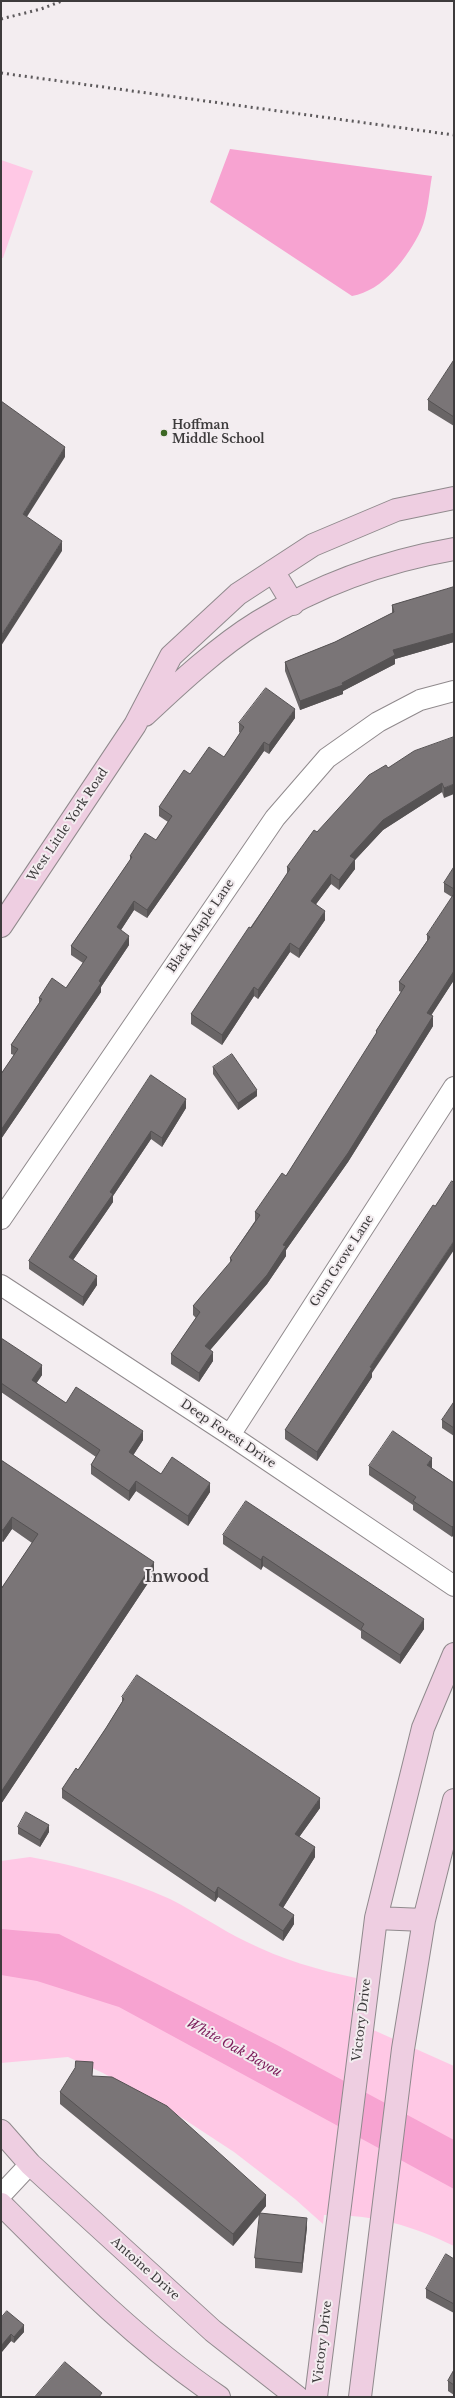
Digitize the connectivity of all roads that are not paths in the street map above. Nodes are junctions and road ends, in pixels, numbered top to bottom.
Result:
1 (454, 498) edge
2 (454, 549) edge
3 (273, 571) junction
4 (293, 604) junction
5 (165, 662) junction
6 (185, 678) junction
7 (454, 691) edge
8 (135, 725) junction
9 (1, 926) edge
10 (454, 1087) edge
11 (1, 1219) edge
12 (1, 1285) edge
13 (230, 1435) junction
14 (454, 1586) edge
15 (454, 1654) edge
16 (454, 1800) edge
17 (376, 1918) junction
18 (424, 1920) junction
19 (1, 2131) edge
20 (30, 2164) junction
21 (1, 2195) edge
22 (1, 2204) edge
23 (219, 2397) edge
24 (297, 2397) edge
25 (316, 2397) edge
26 (360, 2397) edge

1 - 3 main road, West Little York Road
2 - 4 main road, West Little York Road
3 - 4 main road
3 - 5 main road, West Little York Road
4 - 6 main road, West Little York Road
5 - 6 main road
5 - 8 main road, West Little York Road
6 - 8 main road, West Little York Road
7 - 11 street, Black Maple Lane
8 - 9 main road, West Little York Road
10 - 13 street, Gum Grove Lane
12 - 13 street, Deep Forest Drive
13 - 14 street, Deep Forest Drive
15 - 17 main road, Victory Drive
16 - 18 main road
17 - 18 main road
17 - 25 main road, Victory Drive
18 - 26 main road
19 - 20 main road, Antoine Drive
20 - 21 street
20 - 24 main road, Antoine Drive
22 - 23 main road

